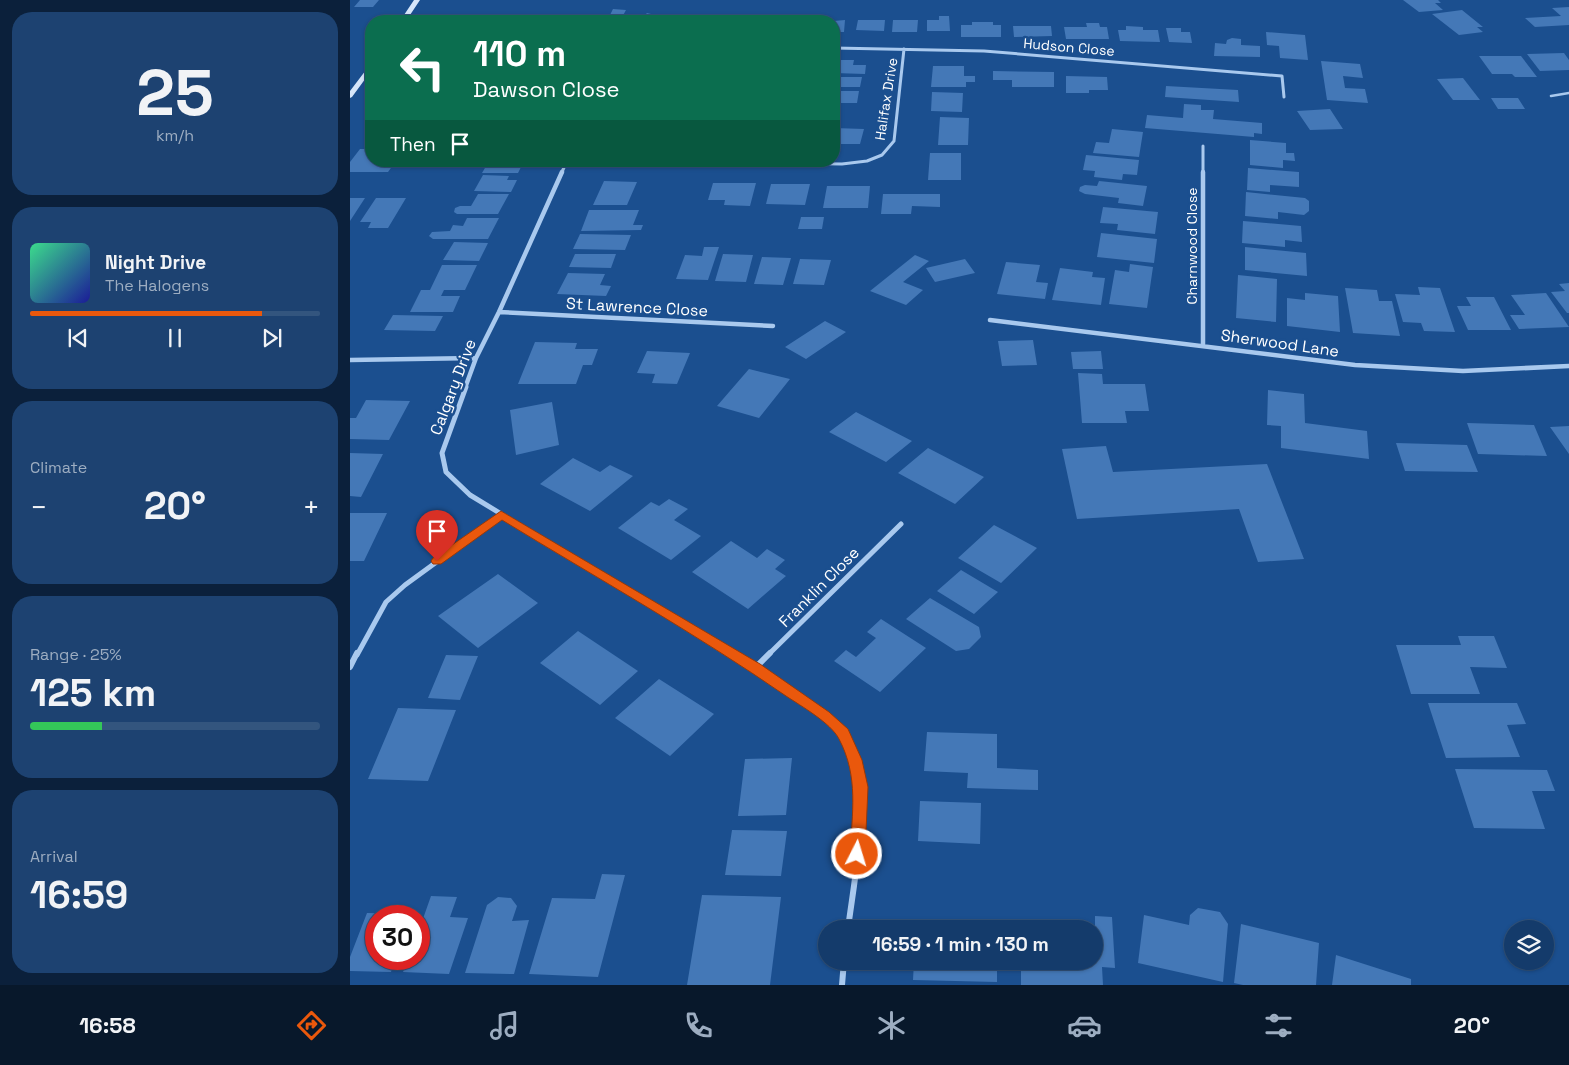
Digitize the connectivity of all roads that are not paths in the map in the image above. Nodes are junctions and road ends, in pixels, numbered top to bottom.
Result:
1 (417, 0) edge
2 (407, 15) edge
3 (840, 48) edge
4 (904, 49) junction
5 (365, 75) edge
6 (1569, 93) edge
7 (350, 96) edge
8 (1552, 96) dead end
9 (1284, 97) dead end
10 (1203, 146) dead end
11 (840, 164) edge
12 (564, 167) edge
13 (499, 312) junction
14 (990, 320) dead end
15 (773, 326) dead end
16 (1203, 345) junction
17 (476, 358) junction
18 (350, 360) edge
19 (1569, 366) edge
20 (501, 515) junction
21 (901, 524) dead end
22 (350, 667) edge
23 (755, 668) junction
24 (849, 920) edge
25 (843, 970) edge
26 (842, 985) edge

1 - 2 street
3 - 4 street, Hudson Close
4 - 9 street, Hudson Close
4 - 11 street, Halifax Drive
5 - 7 street
6 - 8 lane
10 - 16 street, Charnwood Close
12 - 13 street, Calgary Drive
13 - 15 street, St Lawrence Close
13 - 17 street, Calgary Drive
14 - 16 street, Sherwood Lane
16 - 19 street, Sherwood Lane
17 - 18 street
17 - 20 street, Calgary Drive
20 - 22 street
20 - 23 street, Calgary Drive
21 - 23 street, Franklin Close
23 - 24 street, Calgary Drive
25 - 26 street

